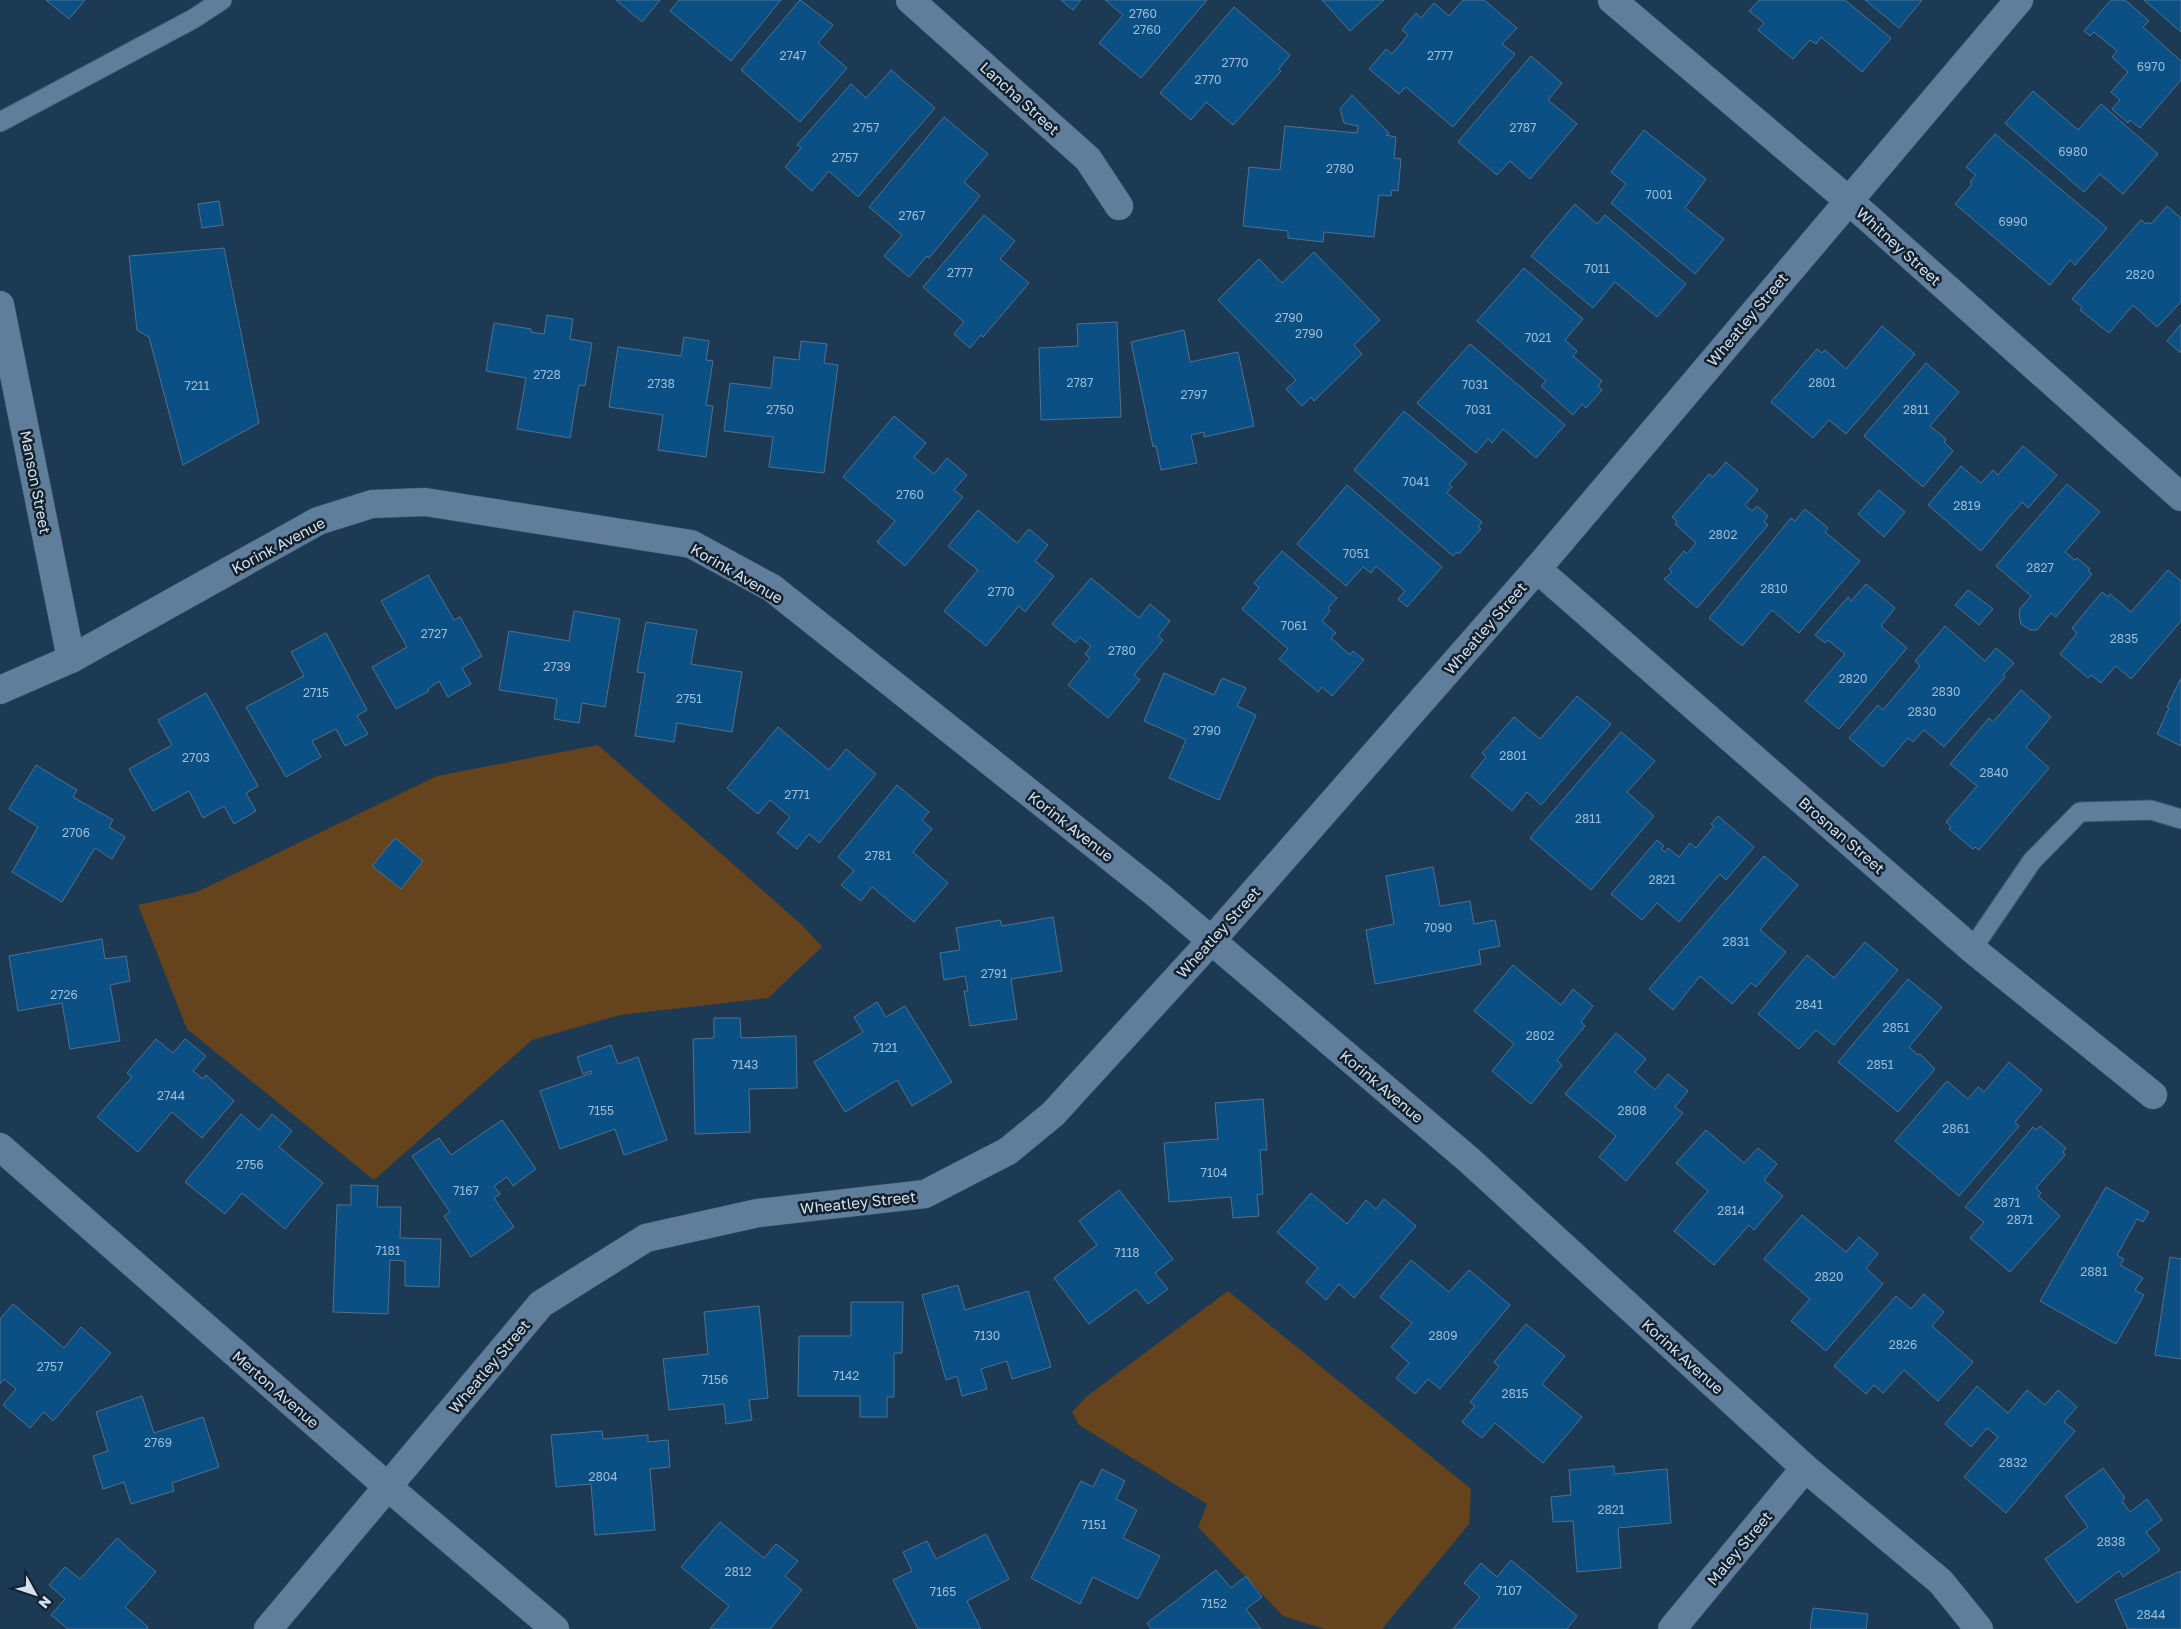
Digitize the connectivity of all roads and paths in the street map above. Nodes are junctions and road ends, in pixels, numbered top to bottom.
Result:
1 (222, 0) edge
2 (910, 0) edge
3 (1612, 0) edge
4 (2019, 0) edge
5 (0, 122) edge
6 (1848, 200) junction
7 (1120, 206) dead end
8 (0, 305) edge
9 (2181, 497) edge
10 (1537, 569) junction
11 (71, 659) junction
12 (0, 690) edge
13 (2181, 819) edge
14 (1211, 941) junction
15 (1972, 949) junction
16 (2153, 1095) dead end
17 (0, 1147) edge
18 (1805, 1468) junction
19 (388, 1487) junction
20 (268, 1629) edge
21 (555, 1629) edge
22 (1672, 1629) edge
23 (1979, 1629) edge

1 - 5 lane
2 - 7 street, Lancha Street
3 - 6 street, Whitney Street
4 - 6 street, Wheatley Street
6 - 9 street, Whitney Street
6 - 10 street, Wheatley Street
8 - 11 street, Manson Street
10 - 14 street, Wheatley Street
10 - 15 street, Brosnan Street
11 - 12 street, Korink Avenue
11 - 14 street, Korink Avenue
13 - 15 lane
14 - 18 street, Korink Avenue
14 - 19 street, Wheatley Street
15 - 16 street, Brosnan Street
17 - 19 street, Merton Avenue
18 - 22 street, Maley Street
18 - 23 street, Korink Avenue
19 - 20 street, Wheatley Street
19 - 21 street, Merton Avenue

